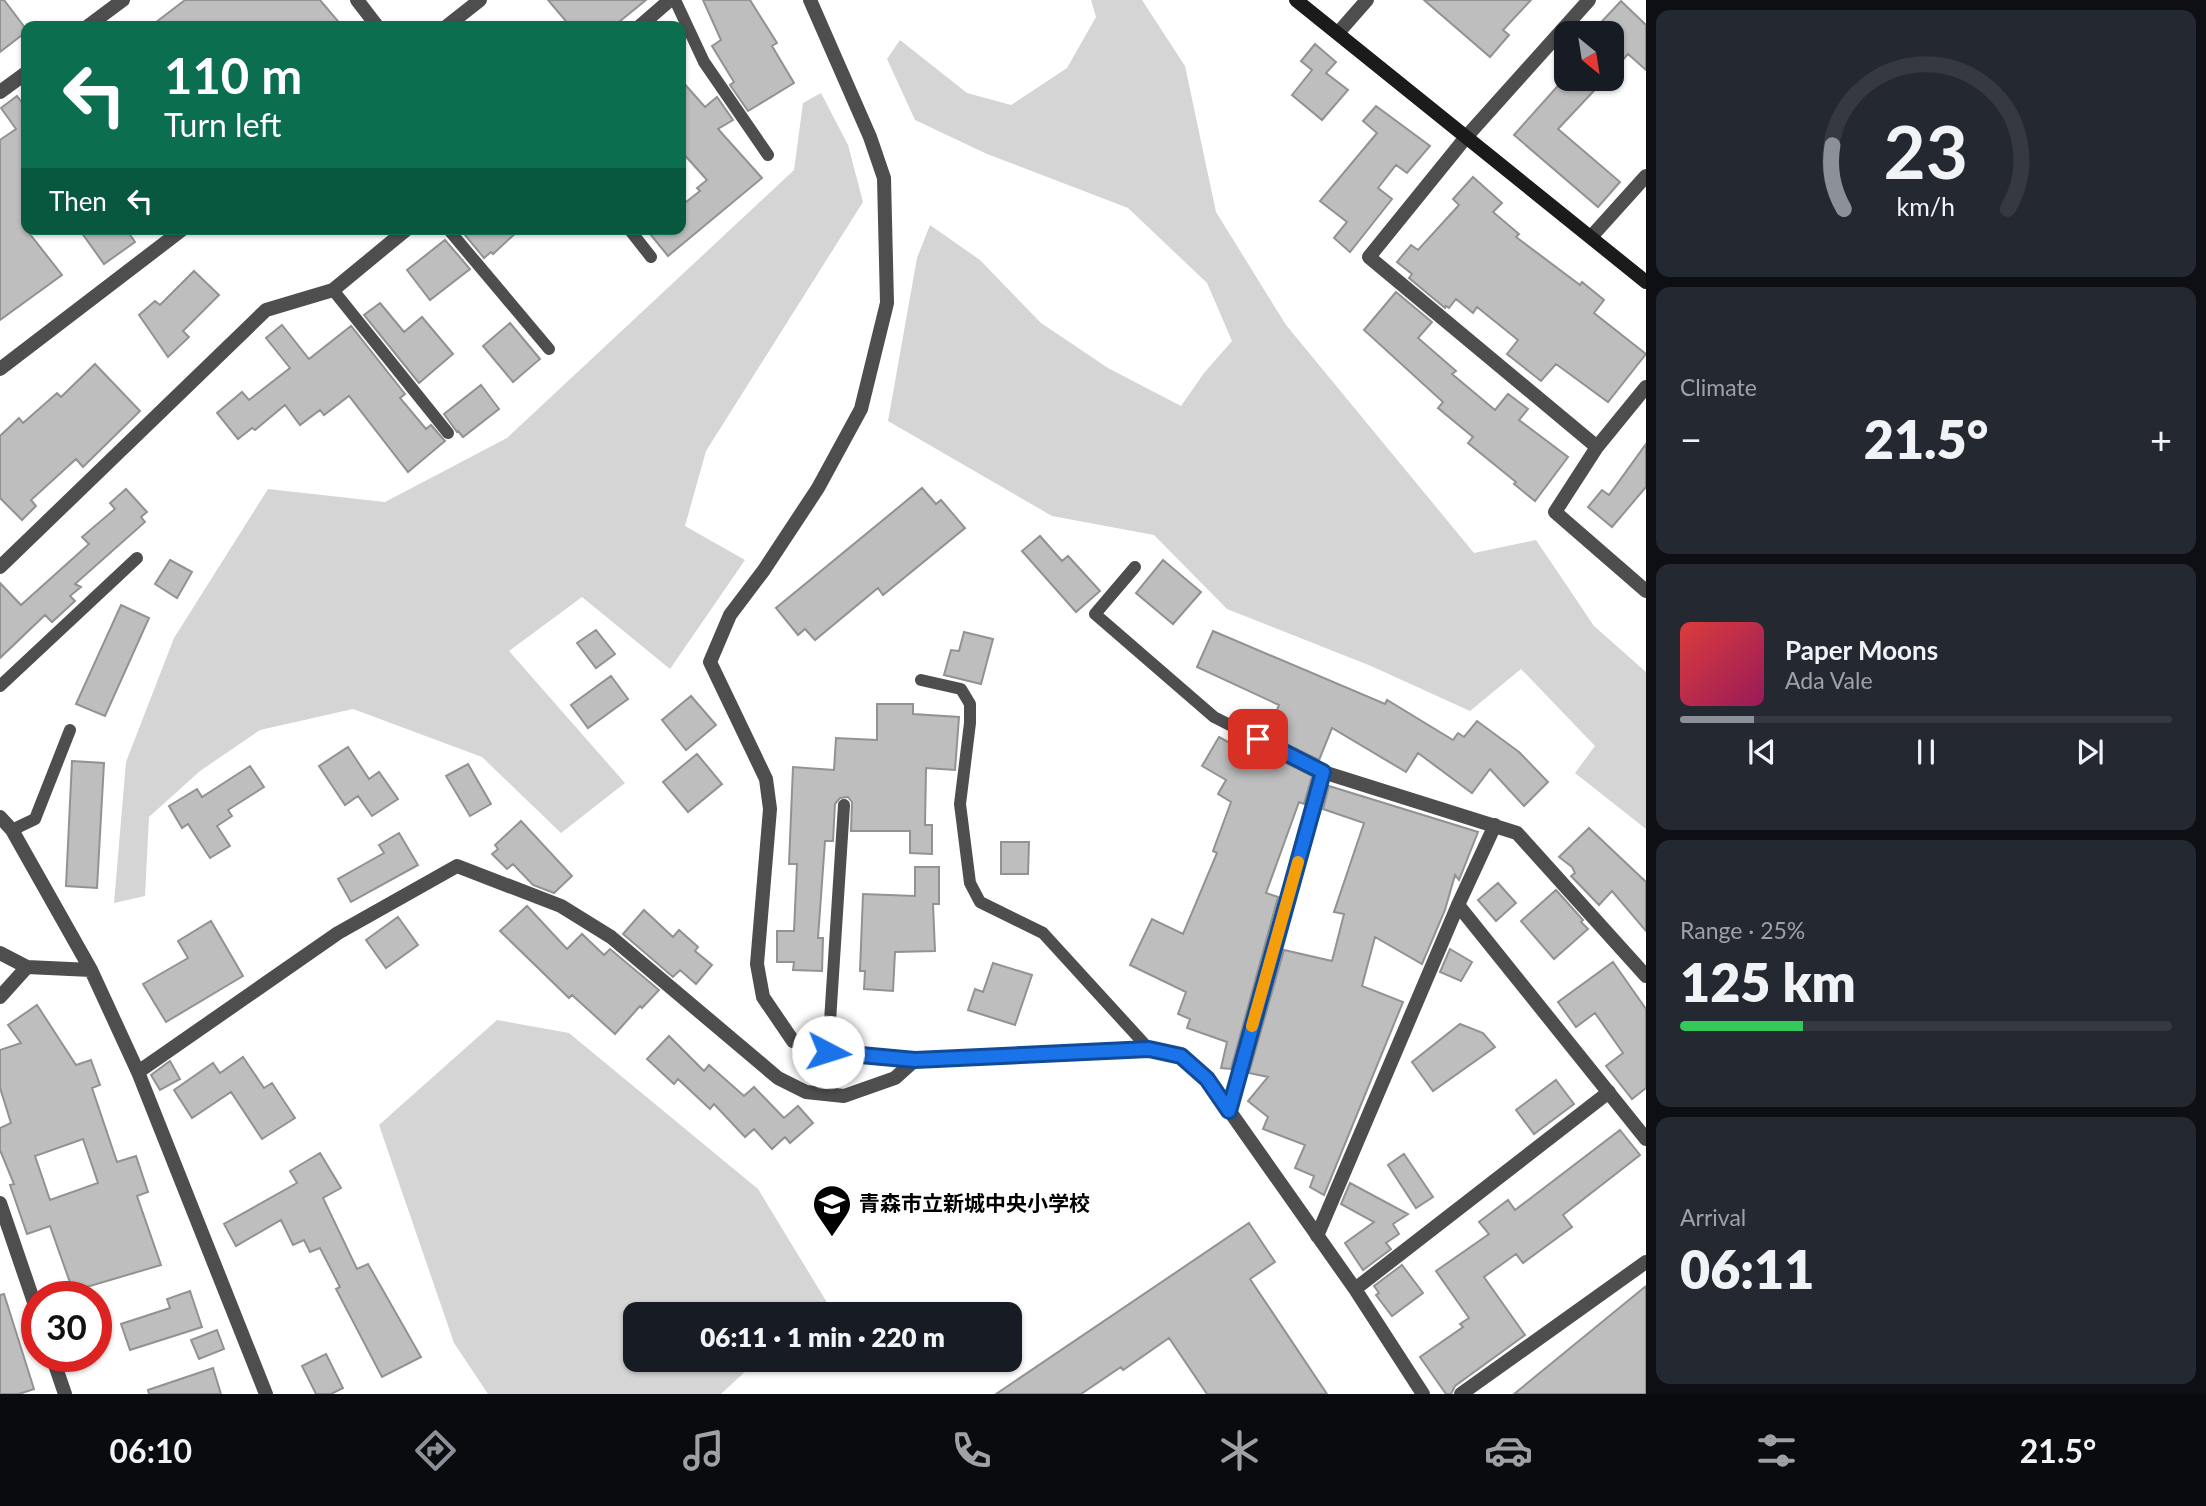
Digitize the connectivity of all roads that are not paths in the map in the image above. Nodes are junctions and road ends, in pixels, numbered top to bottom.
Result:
1 (123, 0) edge
2 (357, 0) edge
3 (480, 0) edge
4 (672, 0) edge
5 (810, 0) edge
6 (1296, 0) edge
7 (1367, 0) edge
8 (1589, 0) edge
9 (95, 21) edge
10 (373, 21) edge
11 (453, 21) edge
12 (646, 21) edge
13 (683, 21) edge
14 (686, 27) edge
15 (1338, 33) junction
16 (21, 77) edge
17 (0, 92) edge
18 (1467, 136) junction
19 (768, 155) dead end
20 (1646, 176) edge
21 (175, 235) edge
22 (400, 235) edge
23 (453, 235) edge
24 (634, 235) edge
25 (1591, 237) junction
26 (651, 257) dead end
27 (1646, 282) edge
28 (333, 290) junction
29 (549, 349) dead end
30 (0, 369) edge
31 (1646, 387) edge
32 (448, 433) dead end
33 (1597, 447) junction
34 (137, 558) dead end
35 (0, 567) edge
36 (1135, 567) dead end
37 (1646, 591) edge
38 (921, 680) dead end
39 (0, 686) edge
40 (70, 730) dead end
41 (1323, 772) junction
42 (844, 805) dead end
43 (0, 817) edge
44 (1495, 825) junction
45 (12, 830) junction
46 (1458, 905) junction
47 (0, 953) edge
48 (27, 967) junction
49 (91, 970) junction
50 (1646, 976) edge
51 (0, 997) edge
52 (1149, 1049) junction
53 (828, 1052) junction
54 (915, 1060) junction
55 (138, 1072) junction
56 (1609, 1093) junction
57 (1229, 1111) junction
58 (1646, 1139) edge
59 (0, 1203) edge
60 (1317, 1236) junction
61 (1646, 1262) edge
62 (27, 1281) edge
63 (1355, 1289) junction
64 (57, 1372) edge
65 (65, 1394) edge
66 (265, 1394) edge
67 (1423, 1394) edge
68 (1461, 1394) edge

1 - 9 street
2 - 10 street
3 - 11 street
4 - 12 street
4 - 13 lane
5 - 53 street
6 - 15 street
7 - 15 street
8 - 18 street
14 - 19 lane
15 - 18 street
16 - 17 street
18 - 25 street
18 - 33 street
20 - 25 street
21 - 30 street
22 - 28 street
23 - 29 lane
24 - 26 lane
25 - 27 street
28 - 32 lane
28 - 35 street
31 - 33 street
33 - 37 street
34 - 39 lane
36 - 41 lane
38 - 52 lane
40 - 45 lane
41 - 44 street
41 - 57 street
42 - 53 lane
43 - 45 street
44 - 46 street
44 - 50 street
45 - 49 street
46 - 56 street
46 - 60 street
47 - 48 street
48 - 49 street
48 - 51 street
49 - 55 street
52 - 54 street
52 - 57 street
53 - 54 street
54 - 55 street
55 - 66 street
56 - 58 street
56 - 63 street
57 - 60 street
59 - 62 street
60 - 63 street
61 - 68 street
63 - 67 street
64 - 65 street

